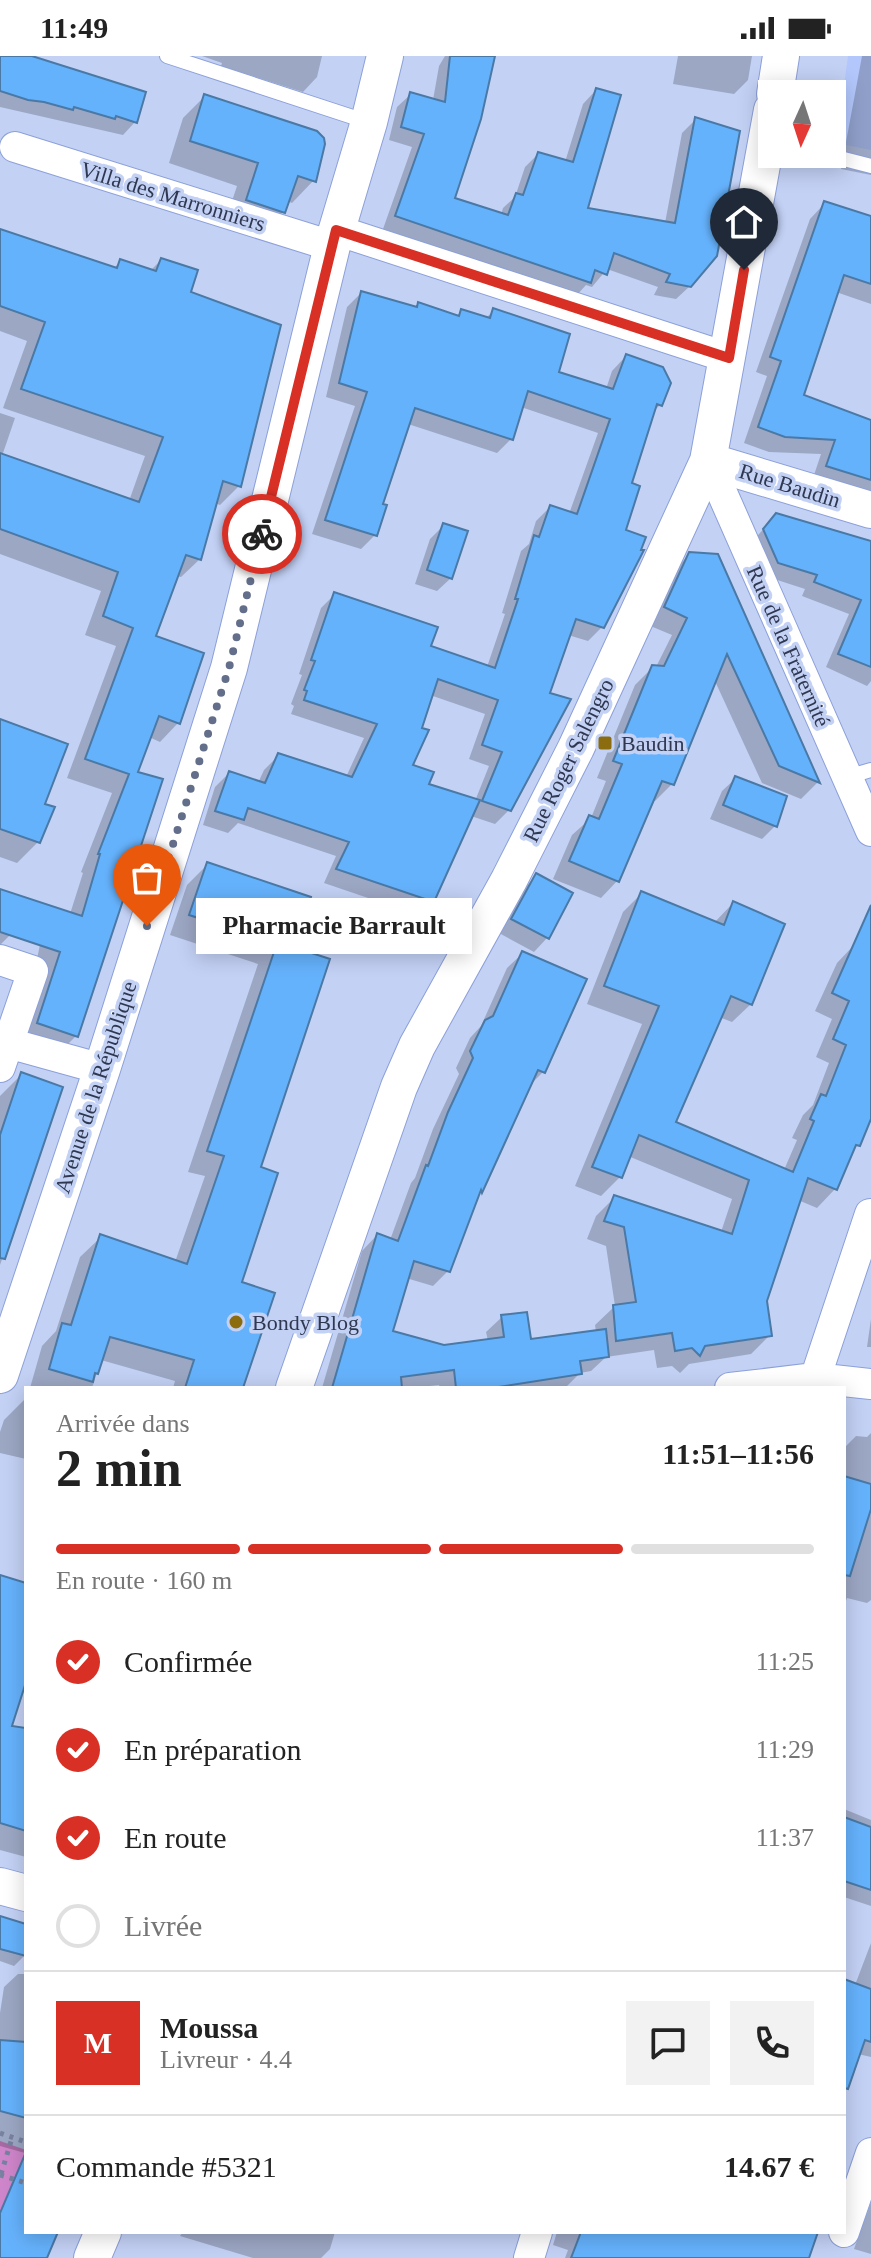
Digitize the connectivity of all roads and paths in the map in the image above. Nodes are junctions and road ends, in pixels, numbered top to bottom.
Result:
1 (167, 56) edge
2 (385, 56) edge
3 (781, 56) edge
4 (777, 80) edge
5 (369, 122) junction
6 (15, 147) dead end
7 (846, 160) edge
8 (871, 166) edge
9 (762, 168) edge
10 (334, 238) junction
11 (729, 358) junction
12 (708, 461) junction
13 (871, 510) edge
14 (859, 773) edge
15 (871, 831) edge
16 (0, 960) edge
17 (4, 1055) edge
18 (102, 1069) junction
19 (870, 1214) edge
20 (0, 1375) edge
21 (813, 1383) edge
22 (871, 1384) edge
23 (295, 1386) edge
24 (763, 1386) edge
25 (0, 1886) edge
26 (24, 1892) edge
27 (0, 2133) edge
28 (12, 2138) junction
29 (24, 2141) edge
30 (871, 2153) edge
31 (0, 2175) edge
32 (24, 2182) edge
33 (846, 2226) edge
34 (102, 2234) edge
35 (536, 2234) edge
36 (843, 2234) edge
37 (92, 2258) edge
38 (529, 2258) edge
39 (835, 2258) edge

1 - 5 lane
2 - 5 street, Avenue de la République
3 - 4 street
5 - 10 street, Avenue de la République
6 - 10 street, Villa des Marronniers
7 - 8 lane
9 - 11 street, Rue Roger Salengro
10 - 11 street, Villa des Marronniers
10 - 18 street, Avenue de la République
11 - 12 street, Rue Roger Salengro
12 - 13 street, Rue Baudin
12 - 14 street, Rue de la Fraternité
12 - 23 street, Rue Roger Salengro
14 - 15 street, Rue de la Fraternité
16 - 17 street
17 - 18 street
18 - 20 street, Avenue de la République
19 - 21 street
21 - 22 street
21 - 24 street
25 - 26 street
27 - 28 path
28 - 29 path
28 - 31 path
30 - 33 street
31 - 32 path
34 - 37 street
35 - 38 street
36 - 39 street

